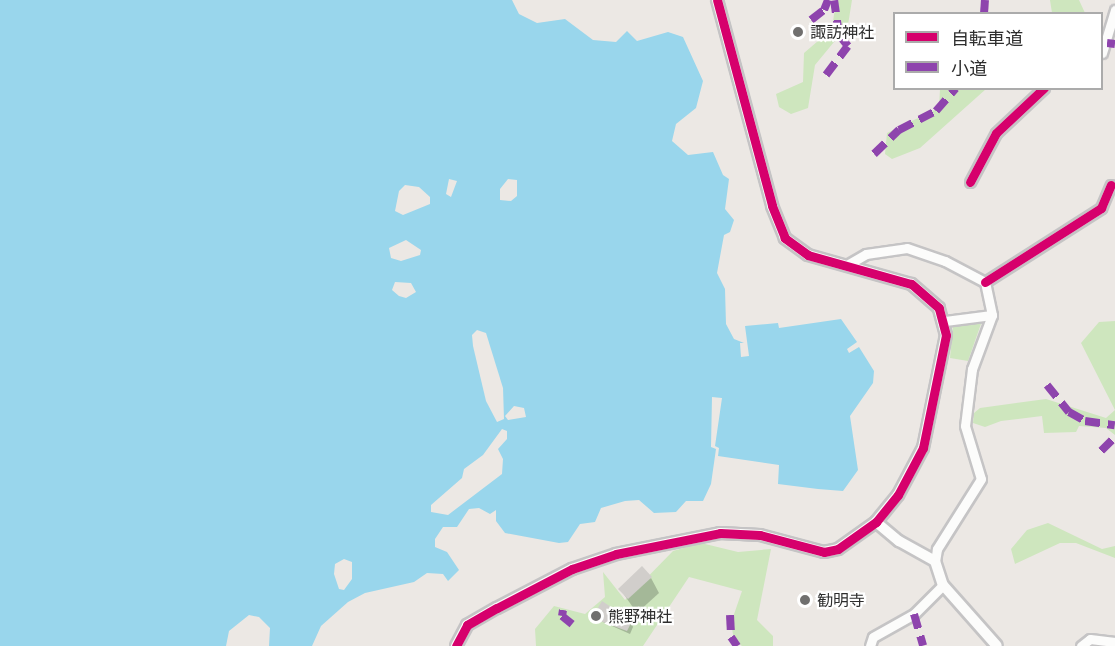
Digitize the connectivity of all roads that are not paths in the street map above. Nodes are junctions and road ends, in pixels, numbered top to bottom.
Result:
1 (717, 0) edge
2 (1115, 10) edge
3 (1103, 47) edge
4 (1042, 90) edge
5 (970, 182) dead end
6 (1111, 185) dead end
7 (847, 265) junction
8 (985, 282) junction
9 (992, 315) junction
10 (945, 321) junction
11 (876, 522) junction
12 (935, 561) junction
13 (943, 585) junction
14 (1115, 642) edge
15 (456, 646) edge
16 (870, 646) edge
17 (997, 646) edge
18 (1081, 646) edge

1 - 7 street
2 - 3 street
4 - 5 street
6 - 8 street
7 - 8 street
7 - 10 street
8 - 9 street
9 - 10 street
9 - 12 street
10 - 11 street
11 - 12 street
11 - 15 street
12 - 13 street
13 - 16 street
13 - 17 street
14 - 18 street

